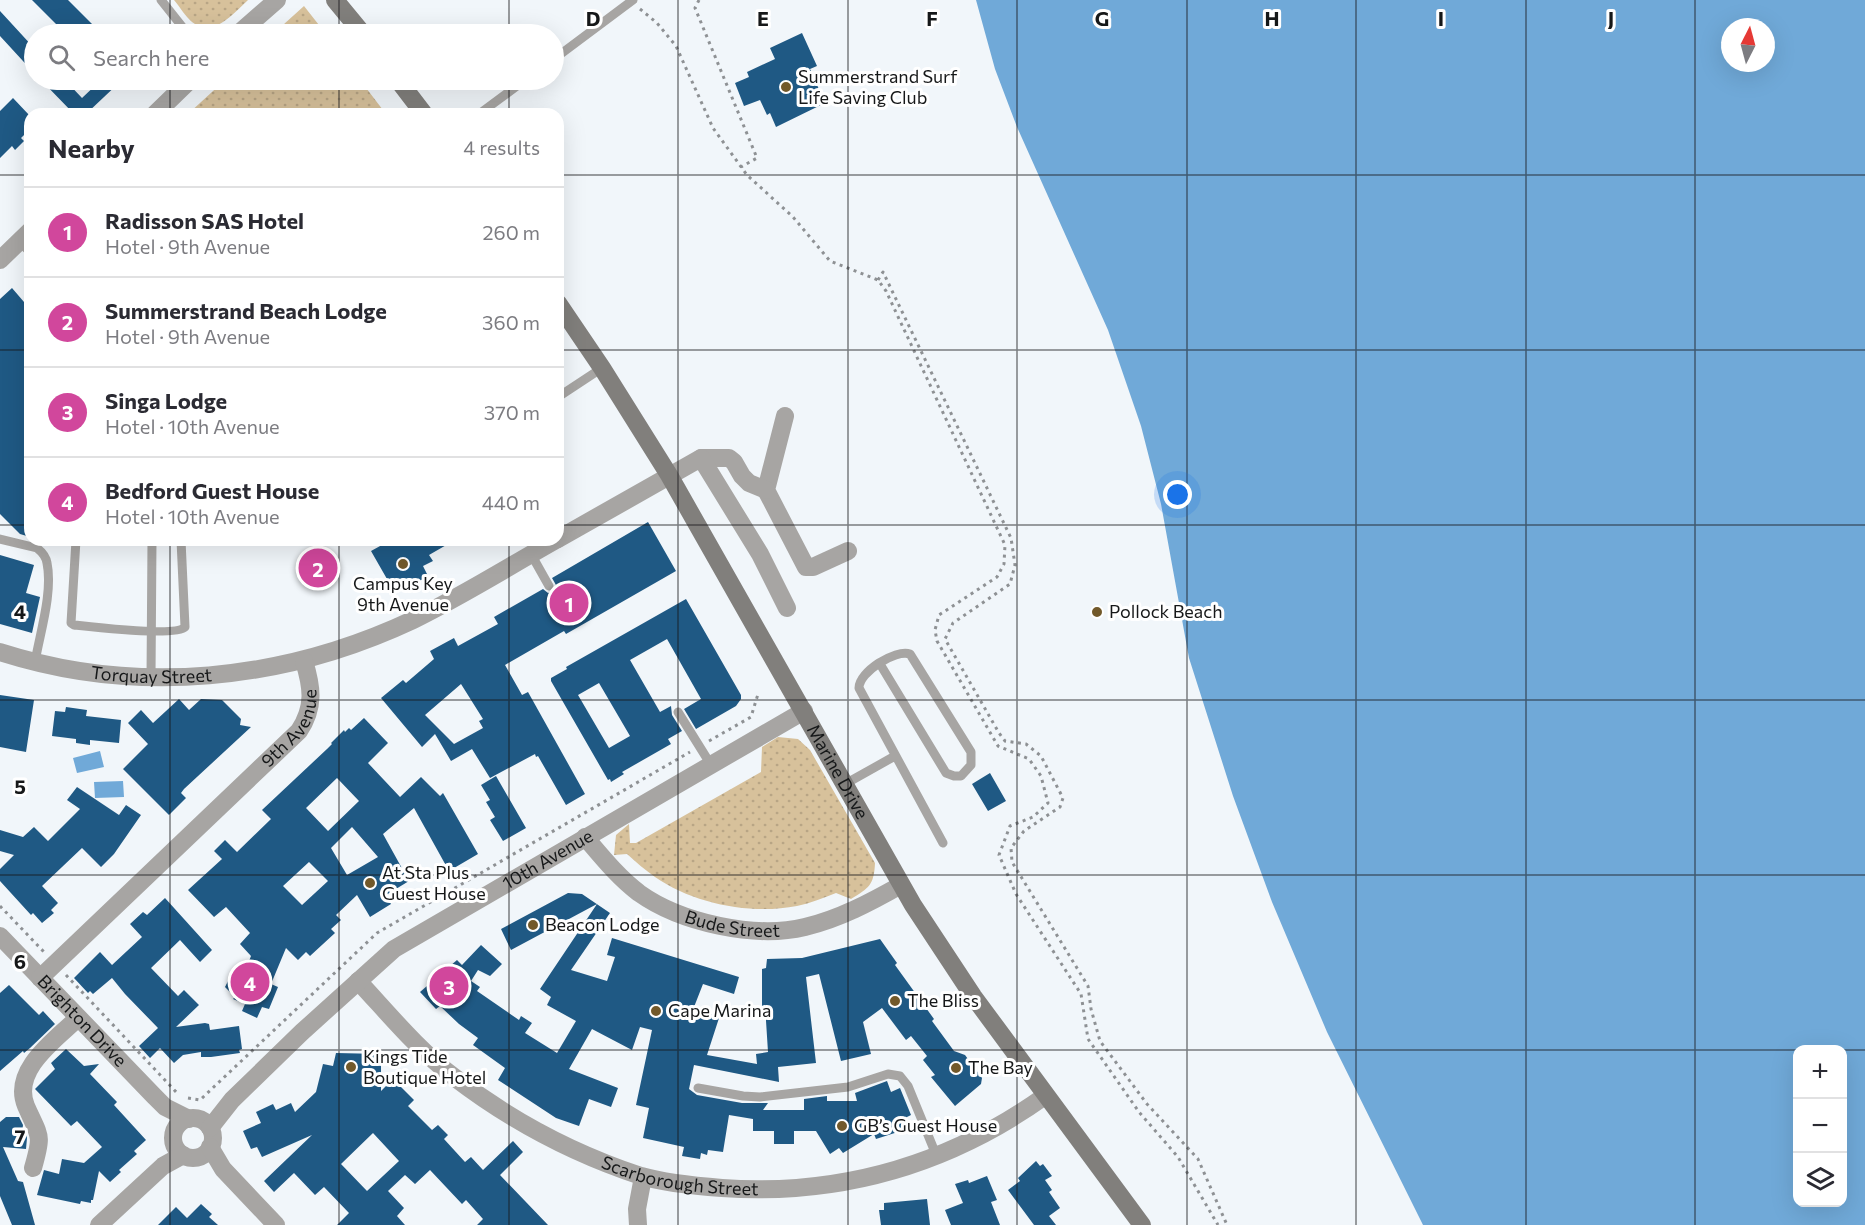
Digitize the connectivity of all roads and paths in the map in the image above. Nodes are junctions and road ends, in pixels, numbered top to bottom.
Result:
1 (161, 0) edge
2 (276, 0) edge
3 (336, 0) edge
4 (699, 0) edge
5 (632, 1) edge
6 (180, 24) edge
7 (249, 24) edge
8 (355, 24) edge
9 (564, 52) edge
10 (179, 90) edge
11 (406, 90) edge
12 (511, 90) edge
13 (160, 108) edge
14 (419, 108) edge
15 (487, 108) edge
16 (741, 167) junction
17 (24, 243) edge
18 (0, 260) edge
19 (878, 280) junction
20 (564, 312) edge
21 (602, 368) junction
22 (564, 393) edge
23 (784, 416) dead end
24 (701, 458) junction
25 (669, 475) junction
26 (766, 490) junction
27 (564, 535) edge
28 (0, 539) edge
29 (24, 545) edge
30 (29, 546) edge
31 (76, 546) edge
32 (152, 546) edge
33 (181, 546) edge
34 (545, 546) edge
35 (848, 551) dead end
36 (531, 554) junction
37 (549, 586) dead end
38 (787, 608) dead end
39 (151, 632) junction
40 (0, 652) edge
41 (304, 661) junction
42 (35, 662) junction
43 (879, 664) junction
44 (151, 677) junction
45 (758, 694) dead end
46 (804, 711) junction
47 (678, 712) dead end
48 (701, 746) dead end
49 (690, 752) dead end
50 (895, 756) junction
51 (711, 765) junction
52 (845, 784) junction
53 (585, 837) junction
54 (943, 843) dead end
55 (901, 885) junction
56 (0, 906) edge
57 (4, 947) edge
58 (55, 963) junction
59 (40, 978) junction
60 (358, 981) junction
61 (78, 1018) junction
62 (698, 1088) dead end
63 (1046, 1096) junction
64 (165, 1107) junction
65 (200, 1122) junction
66 (187, 1148) junction
67 (937, 1157) junction
68 (33, 1168) dead end
69 (643, 1176) junction
70 (99, 1225) edge
71 (276, 1225) edge
72 (638, 1225) edge
73 (1142, 1225) edge
74 (1218, 1225) edge
75 (1227, 1225) edge

1 - 6 lane
2 - 7 street
3 - 8 main road
4 - 16 path
5 - 9 lane
5 - 16 path
10 - 13 street
11 - 14 main road
12 - 15 lane
16 - 19 path
17 - 18 street
19 - 74 path
19 - 75 path
20 - 21 main road, Marine Drive
21 - 22 lane
21 - 25 main road, Marine Drive
23 - 26 street
24 - 25 street, 9th Avenue
24 - 26 street
24 - 38 street
25 - 27 street, 9th Avenue
25 - 46 main road, Marine Drive
26 - 35 street
28 - 29 lane
30 - 42 lane
31 - 39 lane
32 - 39 lane
33 - 39 lane
34 - 36 street, 9th Avenue
36 - 37 lane
36 - 41 street, 9th Avenue
39 - 44 lane
40 - 42 street, Torquay Street
41 - 44 street, Torquay Street
41 - 58 street, 9th Avenue
42 - 44 street, Torquay Street
43 - 43 lane
43 - 50 lane
45 - 48 path
46 - 51 street, 10th Avenue
46 - 52 main road, Marine Drive
47 - 51 lane
49 - 58 path
50 - 52 lane
50 - 54 lane
51 - 53 street, 10th Avenue
52 - 55 main road, Marine Drive
53 - 55 street, Bude Street
53 - 60 street, 10th Avenue
55 - 63 main road, Marine Drive
56 - 58 path
57 - 59 street, Brighton Drive
58 - 59 street, 9th Avenue
59 - 61 street, Brighton Drive
60 - 65 street, 10th Avenue
60 - 69 street, Scarborough Street
61 - 64 street, Brighton Drive
61 - 68 street
62 - 67 lane
63 - 67 street, Scarborough Street
63 - 73 main road, Marine Drive
64 - 65 street, Brighton Drive
64 - 66 street, Brighton Drive
65 - 66 street, 10th Avenue
65 - 66 street
66 - 70 street
66 - 71 street
67 - 69 street, Scarborough Street
69 - 72 street

